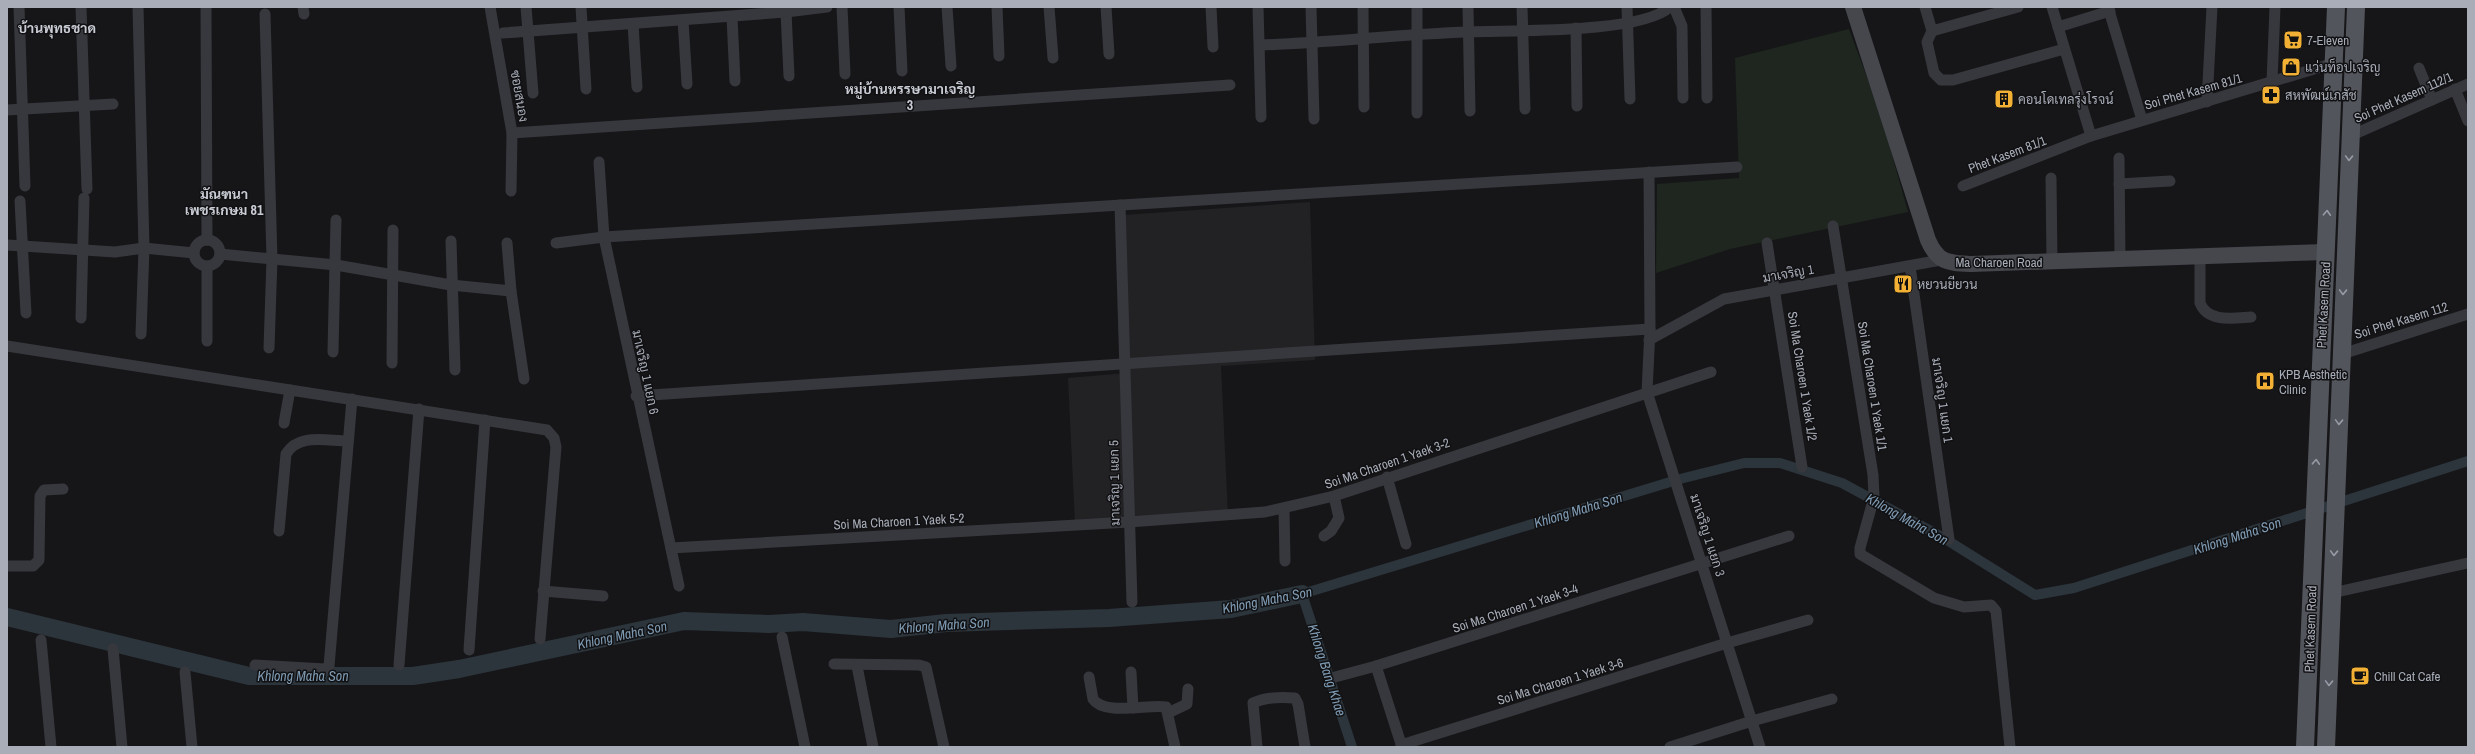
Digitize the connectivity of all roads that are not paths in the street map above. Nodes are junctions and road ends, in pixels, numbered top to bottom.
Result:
1 (19, 7) edge
2 (81, 7) edge
3 (138, 7) edge
4 (206, 7) edge
5 (490, 7) edge
6 (526, 7) edge
7 (581, 7) edge
8 (827, 7) edge
9 (842, 7) edge
10 (899, 7) edge
11 (947, 7) edge
12 (997, 7) edge
13 (1049, 7) edge
14 (1106, 7) edge
15 (1211, 7) edge
16 (1258, 7) edge
17 (1312, 7) edge
18 (1363, 7) edge
19 (1417, 7) edge
20 (1468, 7) edge
21 (1522, 7) edge
22 (1627, 7) edge
23 (1670, 7) edge
24 (1674, 7) edge
25 (1706, 7) edge
26 (1853, 7) edge
27 (1925, 7) edge
28 (2018, 7) edge
29 (2052, 7) edge
30 (2212, 7) edge
31 (2275, 7) edge
32 (2336, 7) edge
33 (2356, 7) edge
34 (2109, 9) edge
35 (786, 12) junction
36 (265, 14) dead end
37 (732, 16) junction
38 (683, 20) junction
39 (1628, 23) junction
40 (633, 24) junction
41 (582, 27) junction
42 (2058, 27) junction
43 (1576, 28) junction
44 (527, 31) junction
45 (1932, 31) junction
46 (503, 32) dead end
47 (1468, 32) junction
48 (1523, 32) junction
49 (1418, 36) junction
50 (1364, 40) junction
51 (1313, 44) junction
52 (1260, 45) junction
53 (1213, 47) dead end
54 (2064, 48) junction
55 (1109, 54) dead end
56 (999, 56) dead end
57 (1053, 58) dead end
58 (2334, 63) junction
59 (951, 66) dead end
60 (2419, 68) dead end
61 (902, 71) dead end
62 (845, 74) dead end
63 (789, 76) dead end
64 (735, 81) dead end
65 (2272, 82) junction
66 (687, 84) dead end
67 (2468, 84) edge
68 (1230, 85) dead end
69 (637, 87) dead end
70 (586, 89) dead end
71 (2455, 89) junction
72 (533, 92) dead end
73 (1683, 98) dead end
74 (1707, 98) dead end
75 (1630, 99) dead end
76 (2432, 100) junction
77 (2207, 102) junction
78 (113, 104) dead end
79 (84, 106) junction
80 (1577, 106) dead end
81 (1364, 108) dead end
82 (23, 109) junction
83 (1525, 109) dead end
84 (7, 110) edge
85 (1470, 111) dead end
86 (1417, 113) dead end
87 (1261, 117) dead end
88 (1314, 119) dead end
89 (2142, 120) junction
90 (2468, 121) edge
91 (512, 133) junction
92 (2091, 136) junction
93 (2350, 136) junction
94 (2061, 149) joint
95 (2119, 158) dead end
96 (599, 162) dead end
97 (1737, 167) dead end
98 (1649, 172) junction
99 (2051, 178) dead end
100 (2170, 181) dead end
101 (2119, 184) junction
102 (25, 186) dead end
103 (1963, 186) dead end
104 (511, 191) dead end
105 (20, 201) dead end
106 (1120, 205) junction
107 (336, 220) dead end
108 (1833, 226) dead end
109 (393, 230) dead end
110 (604, 237) junction
111 (207, 240) junction
112 (451, 241) dead end
113 (1767, 242) dead end
114 (507, 243) dead end
115 (556, 243) dead end
116 (7, 245) edge
117 (24, 246) junction
118 (144, 248) junction
119 (84, 250) junction
120 (2326, 252) junction
121 (194, 253) junction
122 (2344, 253) junction
123 (220, 254) junction
124 (2200, 256) junction
125 (272, 259) junction
126 (2120, 259) junction
127 (1942, 260) junction
128 (2052, 261) junction
129 (336, 265) junction
130 (207, 266) junction
131 (1910, 266) junction
132 (393, 275) junction
133 (1842, 278) junction
134 (452, 285) junction
135 (1775, 290) junction
136 (511, 292) junction
137 (26, 313) dead end
138 (2468, 314) edge
139 (2251, 317) dead end
140 (82, 318) dead end
141 (1650, 329) junction
142 (141, 334) dead end
143 (1649, 340) junction
144 (207, 341) dead end
145 (7, 346) edge
146 (269, 348) dead end
147 (333, 352) dead end
148 (2342, 354) junction
149 (392, 363) dead end
150 (1125, 364) junction
151 (455, 370) dead end
152 (1711, 372) dead end
153 (524, 379) dead end
154 (290, 390) junction
155 (1647, 392) junction
156 (636, 396) junction
157 (352, 399) junction
158 (419, 409) junction
159 (485, 420) junction
160 (284, 423) dead end
161 (348, 441) junction
162 (1802, 467) dead end
163 (1387, 477) junction
164 (63, 489) dead end
165 (1334, 496) junction
166 (1284, 509) junction
167 (1128, 522) junction
168 (279, 531) dead end
169 (1324, 536) dead end
170 (1789, 536) dead end
171 (1949, 539) dead end
172 (1406, 544) dead end
173 (671, 548) junction
174 (1285, 561) dead end
175 (1702, 563) junction
176 (2468, 563) edge
177 (7, 566) edge
178 (679, 586) dead end
179 (543, 591) junction
180 (2332, 593) junction
181 (603, 596) dead end
182 (1132, 602) dead end
183 (1808, 620) dead end
184 (782, 637) dead end
185 (540, 639) dead end
186 (41, 640) dead end
187 (1727, 643) junction
188 (113, 649) dead end
189 (469, 650) dead end
190 (834, 664) dead end
191 (255, 665) dead end
192 (399, 665) dead end
193 (857, 666) junction
194 (1376, 666) junction
195 (185, 672) dead end
196 (1131, 672) dead end
197 (1090, 677) dead end
198 (1335, 677) dead end
199 (1188, 689) dead end
200 (1832, 699) dead end
201 (1133, 708) junction
202 (1168, 713) junction
203 (1752, 721) junction
204 (1402, 746) edge
205 (51, 747) edge
206 (122, 747) edge
207 (192, 747) edge
208 (805, 747) edge
209 (873, 747) edge
210 (944, 747) edge
211 (1175, 747) edge
212 (1258, 747) edge
213 (1305, 747) edge
214 (1670, 747) edge
215 (1760, 747) edge
216 (2010, 747) edge
217 (2305, 747) edge
218 (2326, 747) edge

1 - 82 street
2 - 79 street
3 - 118 street
4 - 111 street
5 - 91 street, ซอยสนอง
6 - 44 street
7 - 41 street
8 - 35 street
9 - 62 street
10 - 61 street
11 - 59 street
12 - 56 street
13 - 57 street
14 - 55 street
15 - 53 street
16 - 52 street
17 - 51 street
18 - 50 street
19 - 49 street
20 - 47 street
21 - 48 street
22 - 39 street
23 - 39 street
24 - 73 street
25 - 74 street
26 - 127 main road, Ma Charoen Road
27 - 45 street
28 - 45 street
29 - 42 street
30 - 77 street
31 - 65 street
32 - 58 main road, Phet Kasem Road
33 - 93 main road, Phet Kasem Road
34 - 42 street
34 - 89 street
35 - 37 street
35 - 63 street
36 - 125 street
37 - 38 street
37 - 64 street
38 - 40 street
38 - 66 street
39 - 43 street
39 - 75 street
40 - 41 street
40 - 69 street
41 - 44 street
41 - 70 street
42 - 54 street
43 - 48 street
43 - 80 street
44 - 46 street
44 - 72 street
45 - 54 street
47 - 48 street
47 - 49 street
47 - 85 street
48 - 83 street
49 - 50 street
49 - 86 street
50 - 51 street
50 - 81 street
51 - 52 street
51 - 88 street
52 - 87 street
54 - 92 street
58 - 65 street, Soi Phet Kasem 81/1
120 -> 58 main road, Phet Kasem Road
60 - 76 street
65 - 77 street, Soi Phet Kasem 81/1
67 - 71 street, Soi Phet Kasem 112/1
68 - 91 street
71 - 76 street, Soi Phet Kasem 112/1
71 - 90 street
76 - 93 street, Soi Phet Kasem 112/1
77 - 89 street, Soi Phet Kasem 81/1
78 - 79 street
79 - 82 street
79 - 119 street
82 - 84 street
82 - 102 street
89 - 92 street, Soi Phet Kasem 81/1
91 - 104 street, ซอยสนอง
92 - 94 street, Soi Phet Kasem 81/1
93 -> 122 main road, Phet Kasem Road
94 - 103 street, Phet Kasem 81/1
95 - 101 street
96 - 110 street, มาเจริญ 1 แยก 6
97 - 98 street
98 - 106 street
98 - 141 street, มาเจริญ 1 แยก 3
99 - 128 street
100 - 101 street
101 - 126 street
105 - 117 street
106 - 110 street
106 - 150 street, มาเจริญ 1 แยก 5
107 - 129 street
108 - 133 street, Soi Ma Charoen 1 Yaek 1/1
109 - 132 street
110 - 115 street
110 - 156 street, มาเจริญ 1 แยก 6
111 - 121 street
111 - 123 street
112 - 134 street
113 - 135 street, Soi Ma Charoen 1 Yaek 1/2
114 - 136 street
116 - 117 street
117 - 119 street
117 - 137 street
118 - 119 street
118 - 121 street
118 - 142 street
119 - 140 street
120 - 122 main road
120 - 124 main road, Ma Charoen Road
217 -> 120 main road, Phet Kasem Road
121 - 130 street
122 -> 148 main road, Phet Kasem Road
123 - 125 street
123 - 130 street
124 - 126 main road, Ma Charoen Road
124 - 139 street
125 - 129 street
125 - 146 street
126 - 128 main road, Ma Charoen Road
127 - 128 main road, Ma Charoen Road
127 - 131 street, มาเจริญ 1
129 - 132 street
129 - 147 street
130 - 144 street
131 - 133 street, มาเจริญ 1
131 - 171 street, มาเจริญ 1 แยก 1
132 - 134 street
132 - 149 street
133 - 135 street, มาเจริญ 1
133 - 216 street, Soi Ma Charoen 1 Yaek 1/1
134 - 136 street
134 - 151 street
135 - 143 street, มาเจริญ 1
135 - 162 street, Soi Ma Charoen 1 Yaek 1/2
136 - 153 street
138 - 148 street, Soi Phet Kasem 112
141 - 143 street, มาเจริญ 1 แยก 3
141 - 150 street
143 - 155 street, มาเจริญ 1 แยก 3
145 - 154 street
148 -> 180 main road, Phet Kasem Road
150 - 156 street
150 - 167 street, มาเจริญ 1 แยก 5
152 - 155 street, Soi Ma Charoen 1 Yaek 3-2
154 - 157 street
154 - 160 street
155 - 163 street, Soi Ma Charoen 1 Yaek 3-2
155 - 175 street, มาเจริญ 1 แยก 3
156 - 173 street, มาเจริญ 1 แยก 6
157 - 158 street
157 - 161 street
158 - 159 street
158 - 192 street
159 - 179 street
159 - 189 street
161 - 168 street
161 - 191 street
163 - 165 street, Soi Ma Charoen 1 Yaek 3-2
163 - 172 street
164 - 177 street
165 - 166 street, Soi Ma Charoen 1 Yaek 3-2
165 - 169 street
166 - 167 street, Soi Ma Charoen 1 Yaek 3-2
166 - 174 street
167 - 173 street, Soi Ma Charoen 1 Yaek 5-2
167 - 182 street, มาเจริญ 1 แยก 5
170 - 175 street, Soi Ma Charoen 1 Yaek 3-4
173 - 178 street, มาเจริญ 1 แยก 6
175 - 187 street, มาเจริญ 1 แยก 3
175 - 194 street, Soi Ma Charoen 1 Yaek 3-4
176 - 180 street
179 - 181 street
179 - 185 street
180 -> 218 main road, Phet Kasem Road
183 - 187 street, Soi Ma Charoen 1 Yaek 3-6
184 - 208 street
186 - 205 street
187 - 203 street, มาเจริญ 1 แยก 3
187 - 204 street, Soi Ma Charoen 1 Yaek 3-6
188 - 206 street
190 - 193 street
193 - 209 street
193 - 210 street
194 - 198 street, Soi Ma Charoen 1 Yaek 3-4
194 - 204 street
195 - 207 street
196 - 201 street
197 - 201 street
199 - 202 street
200 - 203 street
201 - 202 street
202 - 211 street
203 - 214 street
203 - 215 street, มาเจริญ 1 แยก 3
212 - 213 street

